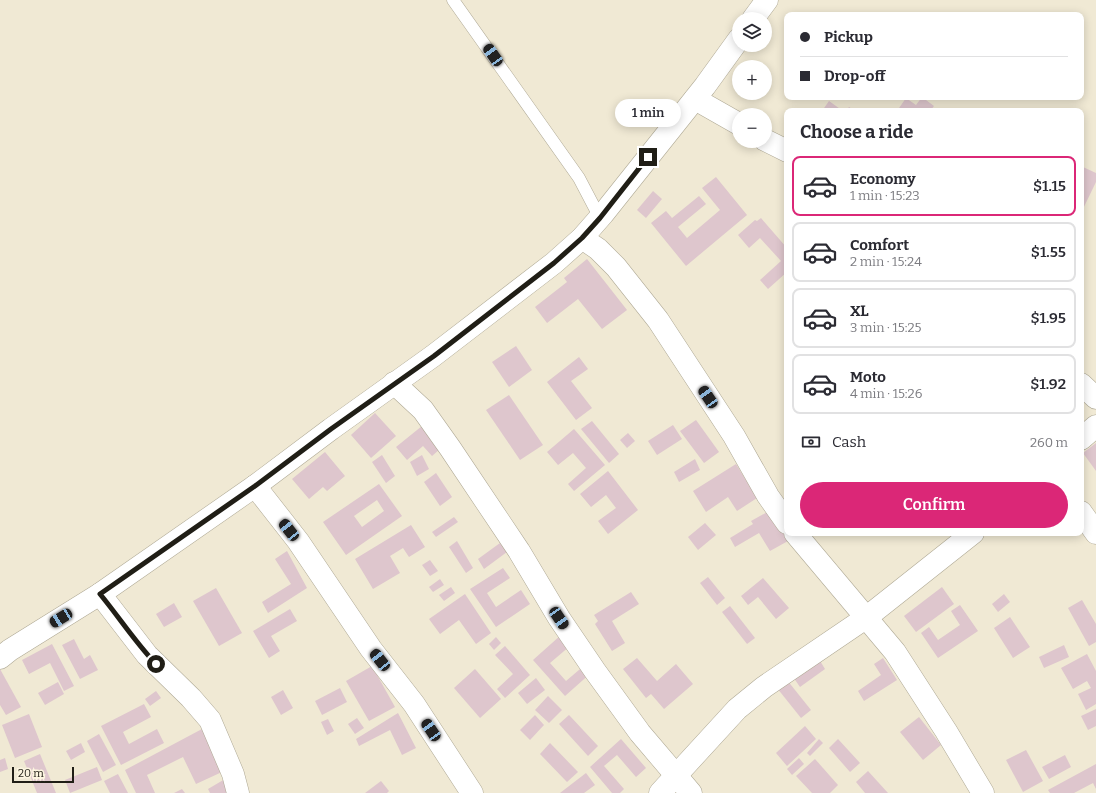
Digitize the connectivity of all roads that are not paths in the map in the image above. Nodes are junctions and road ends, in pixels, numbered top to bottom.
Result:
1 (453, 0) edge
2 (767, 0) edge
3 (758, 12) edge
4 (732, 49) edge
5 (695, 99) junction
6 (732, 120) edge
7 (772, 143) edge
8 (784, 149) edge
9 (600, 218) junction
10 (582, 238) junction
11 (394, 383) junction
12 (1084, 387) edge
13 (1096, 398) edge
14 (1096, 426) edge
15 (1084, 436) edge
16 (255, 486) junction
17 (1084, 516) edge
18 (784, 520) edge
19 (1096, 533) edge
20 (798, 536) edge
21 (969, 536) edge
22 (100, 594) junction
23 (867, 617) junction
24 (0, 658) edge
25 (677, 775) junction
26 (238, 793) edge
27 (472, 793) edge
28 (660, 793) edge
29 (691, 793) edge
30 (984, 793) edge

1 - 9 lane
2 - 3 street
4 - 5 street
5 - 6 street
5 - 9 street
7 - 8 street
9 - 10 street
10 - 11 street
10 - 18 street
11 - 16 street
11 - 25 street
12 - 13 street
14 - 15 street
16 - 22 street
16 - 27 street
17 - 19 street
20 - 23 street
21 - 23 street
22 - 24 street
22 - 26 street
23 - 25 street
23 - 30 street
25 - 28 street
25 - 29 street

